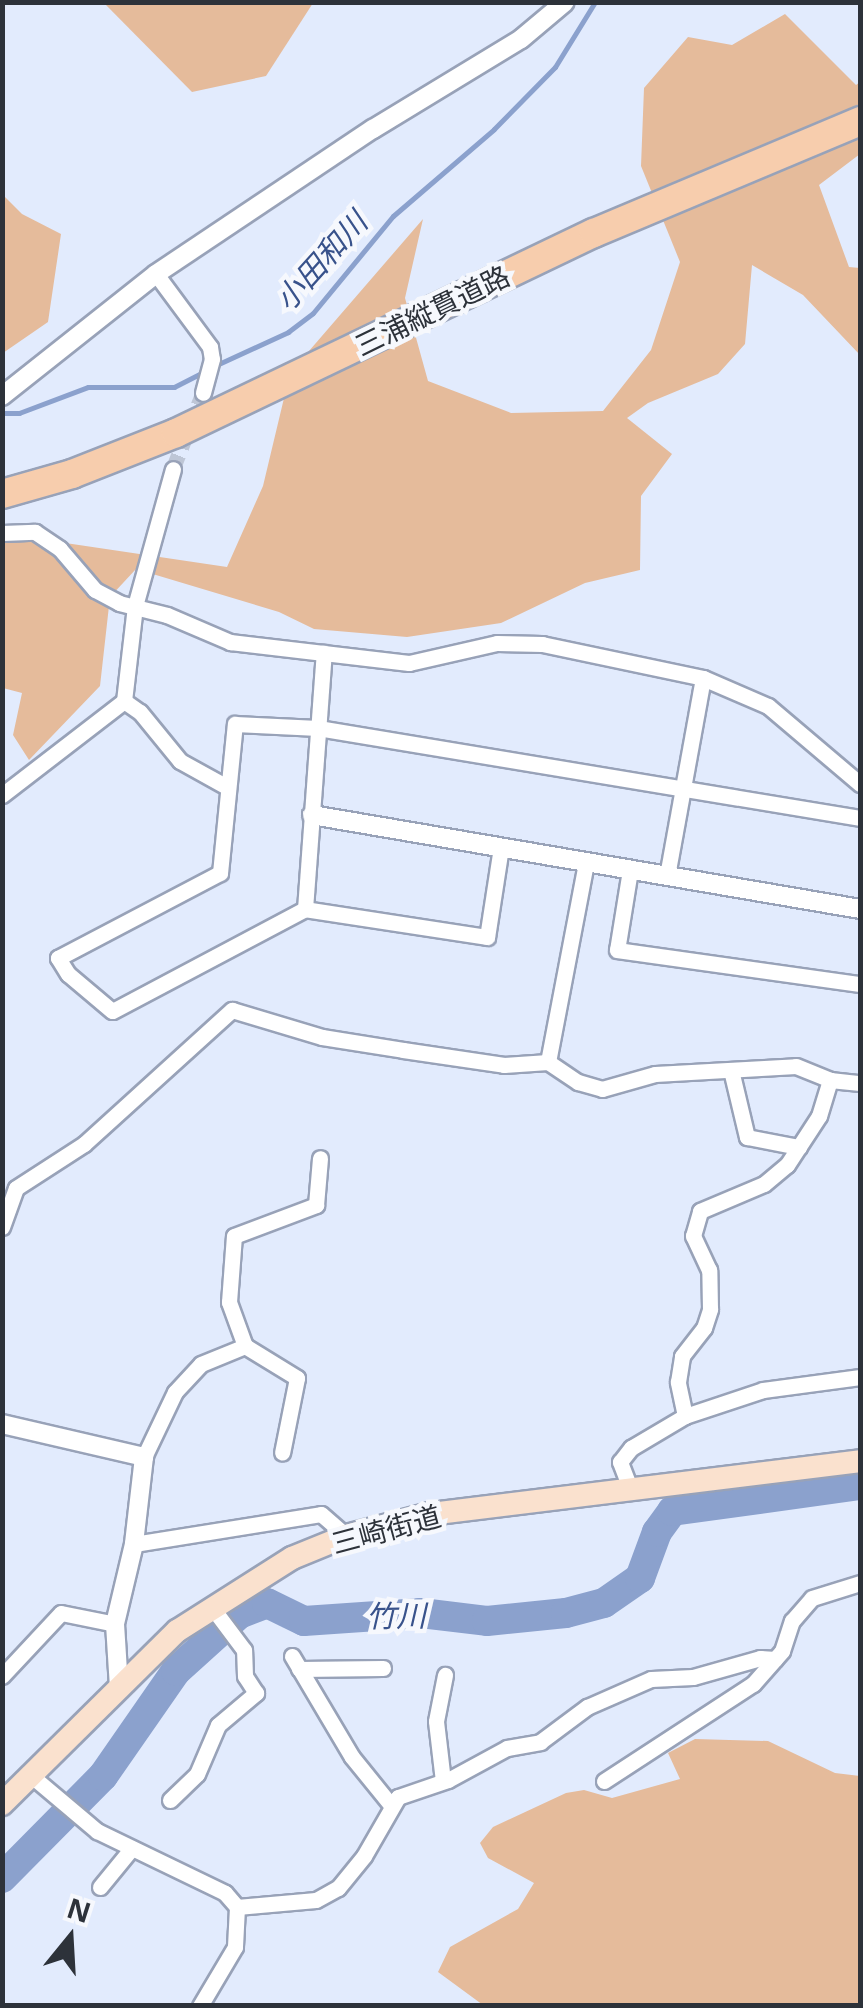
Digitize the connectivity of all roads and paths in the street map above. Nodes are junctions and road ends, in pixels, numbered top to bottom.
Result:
1 (565, 2) edge
2 (860, 121) edge
3 (860, 131) edge
4 (702, 191) junction
5 (156, 274) junction
6 (494, 285) junction
7 (203, 393) tunnel mouth
8 (2, 396) edge
9 (173, 469) tunnel mouth
10 (2, 494) edge
11 (2, 504) edge
12 (2, 533) edge
13 (135, 606) junction
14 (324, 652) junction
15 (702, 678) junction
16 (124, 701) junction
17 (318, 728) junction
18 (860, 784) edge
19 (683, 786) junction
20 (228, 788) junction
21 (2, 795) edge
22 (312, 815) junction
23 (860, 818) edge
24 (500, 847) junction
25 (586, 862) junction
26 (630, 870) junction
27 (667, 876) junction
28 (304, 909) junction
29 (860, 909) edge
30 (860, 984) edge
31 (548, 1062) junction
32 (731, 1070) junction
33 (830, 1080) junction
34 (860, 1083) edge
35 (799, 1147) junction
36 (320, 1158) dead end
37 (2, 1228) edge
38 (245, 1346) junction
39 (860, 1377) edge
40 (685, 1416) junction
41 (2, 1424) edge
42 (282, 1452) dead end
43 (144, 1457) junction
44 (860, 1461) edge
45 (630, 1488) junction
46 (346, 1536) junction
47 (134, 1544) junction
48 (860, 1583) edge
49 (211, 1606) junction
50 (115, 1624) junction
51 (775, 1659) junction
52 (384, 1668) dead end
53 (2, 1676) edge
54 (445, 1676) dead end
55 (119, 1688) junction
56 (34, 1777) junction
57 (443, 1781) junction
58 (604, 1781) dead end
59 (170, 1800) dead end
60 (2, 1804) edge
61 (390, 1804) junction
62 (132, 1848) junction
63 (100, 1888) dead end
64 (237, 1907) junction
65 (200, 2006) edge

1 - 5 street
2 - 4 highway, 三浦縦貫道路
3 - 4 highway, 三浦縦貫道路
4 - 6 highway, 三浦縦貫道路
5 - 7 street
5 - 8 street
6 - 10 highway, 三浦縦貫道路
6 - 11 highway, 三浦縦貫道路
9 - 13 street
12 - 13 street
13 - 14 street
13 - 16 street
14 - 15 street
14 - 17 street
15 - 18 street
15 - 19 street
16 - 20 street
16 - 21 street
17 - 19 street
17 - 20 street
17 - 22 street
19 - 23 street
19 - 27 street
20 - 28 street
22 - 24 street
22 - 28 street
24 - 25 street
24 - 28 street
25 - 26 street
25 - 31 street
26 - 27 street
26 - 30 street
27 - 29 street
31 - 32 street
31 - 37 street
32 - 33 street
32 - 35 street
33 - 34 street
33 - 35 street
35 - 40 street
36 - 38 street
38 - 42 street
38 - 43 street
39 - 40 street
40 - 45 street
41 - 43 street
43 - 47 street
44 - 45 main road, 三崎街道
45 - 46 main road, 三崎街道
46 - 47 street
46 - 49 main road, 三崎街道
47 - 50 street
48 - 51 street
49 - 55 main road, 三崎街道
49 - 59 street
50 - 53 street
50 - 55 street
51 - 57 street
51 - 58 street
52 - 61 street
54 - 57 street
55 - 56 main road, 三崎街道
56 - 60 main road, 三崎街道
56 - 62 street
57 - 61 street
61 - 64 street
62 - 63 street
62 - 64 street
64 - 65 street

